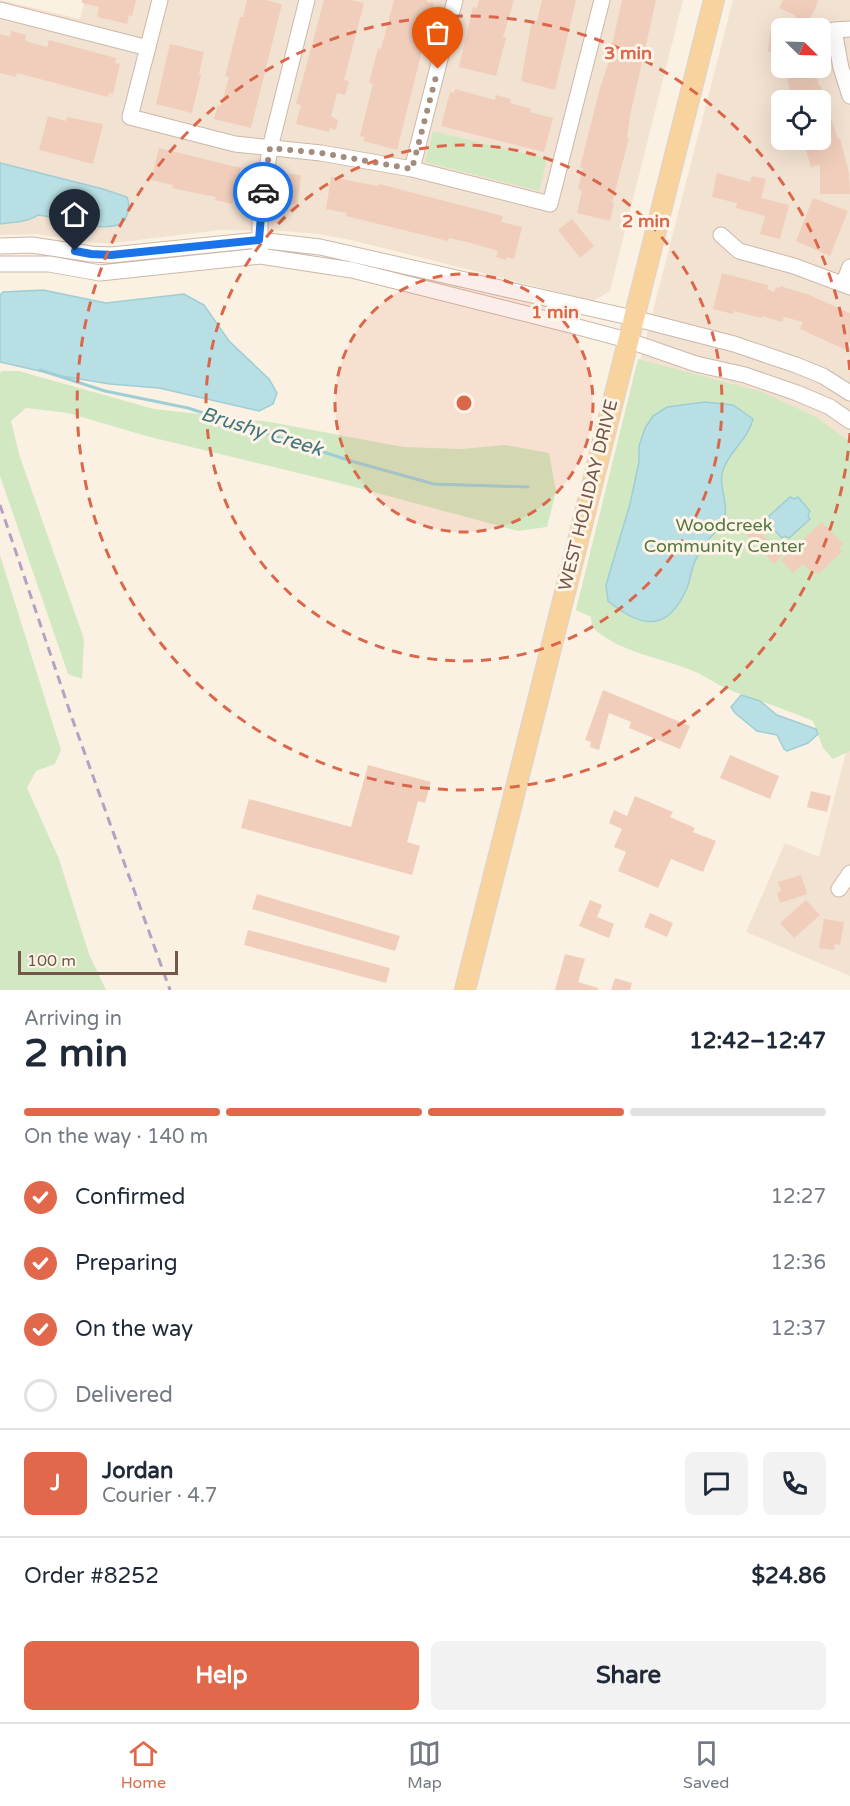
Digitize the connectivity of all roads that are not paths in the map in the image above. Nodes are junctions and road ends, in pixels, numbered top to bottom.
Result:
1 (160, 0) edge
2 (307, 0) edge
3 (455, 0) edge
4 (602, 0) edge
5 (714, 0) edge
6 (0, 10) edge
7 (850, 29) edge
8 (148, 48) junction
9 (850, 96) edge
10 (270, 148) junction
11 (412, 169) junction
12 (721, 235) dead end
13 (259, 240) junction
14 (0, 246) edge
15 (260, 256) junction
16 (0, 264) edge
17 (850, 267) edge
18 (847, 286) edge
19 (633, 318) junction
20 (627, 340) junction
21 (850, 393) edge
22 (850, 421) edge
23 (850, 873) edge
24 (840, 889) dead end
25 (465, 990) edge

1 - 8 street
2 - 10 street
3 - 11 street
4 - 11 street
5 - 19 main road, WEST HOLIDAY DRIVE
6 - 8 street
7 - 9 street
8 - 10 street
10 - 11 street
10 - 13 street
12 - 18 street
13 - 14 street
13 - 15 street
13 - 19 street
15 - 16 street
15 - 20 street
17 - 18 street
19 - 20 main road, WEST HOLIDAY DRIVE
19 - 21 street
20 - 22 street
20 - 25 main road, WEST HOLIDAY DRIVE
23 - 24 street

